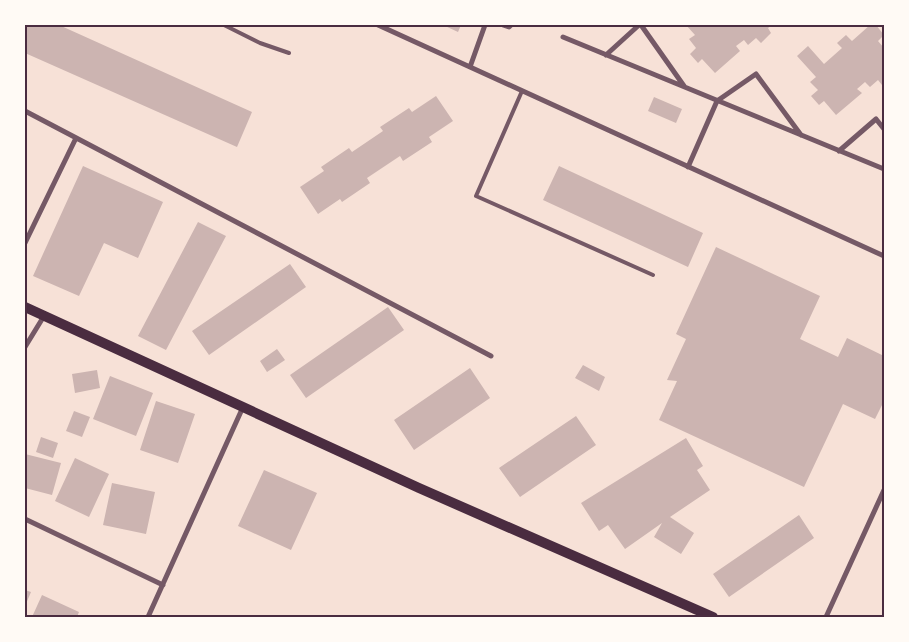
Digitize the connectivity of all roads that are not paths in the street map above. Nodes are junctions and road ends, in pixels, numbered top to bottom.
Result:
1 (224, 25) edge
2 (378, 25) edge
3 (485, 25) edge
4 (503, 25) edge
5 (510, 25) edge
6 (640, 25) edge
7 (563, 37) dead end
8 (289, 53) dead end
9 (606, 55) junction
10 (470, 67) junction
11 (684, 87) junction
12 (522, 90) junction
13 (716, 100) junction
14 (25, 111) edge
15 (884, 129) edge
16 (801, 136) junction
17 (76, 138) junction
18 (839, 151) junction
19 (688, 166) junction
20 (884, 170) edge
21 (25, 244) edge
22 (884, 256) edge
23 (654, 275) dead end
24 (25, 307) edge
25 (44, 316) junction
26 (25, 347) edge
27 (491, 356) dead end
28 (243, 407) junction
29 (884, 490) edge
30 (25, 519) edge
31 (163, 585) junction
32 (148, 617) edge
33 (712, 617) edge
34 (826, 617) edge

1 - 8 lane
2 - 10 street
3 - 10 street
4 - 5 street
6 - 9 street
6 - 11 street
7 - 9 street
9 - 11 street
10 - 12 street
11 - 13 street
12 - 19 street
12 - 23 lane
13 - 16 street
13 - 16 street
13 - 19 street
14 - 17 street
15 - 18 street
16 - 18 street
17 - 21 street
17 - 27 street
18 - 20 street
19 - 22 street
24 - 25 main road
25 - 26 street
25 - 28 main road
28 - 31 street
28 - 33 main road
29 - 34 street
30 - 31 street
31 - 32 street

